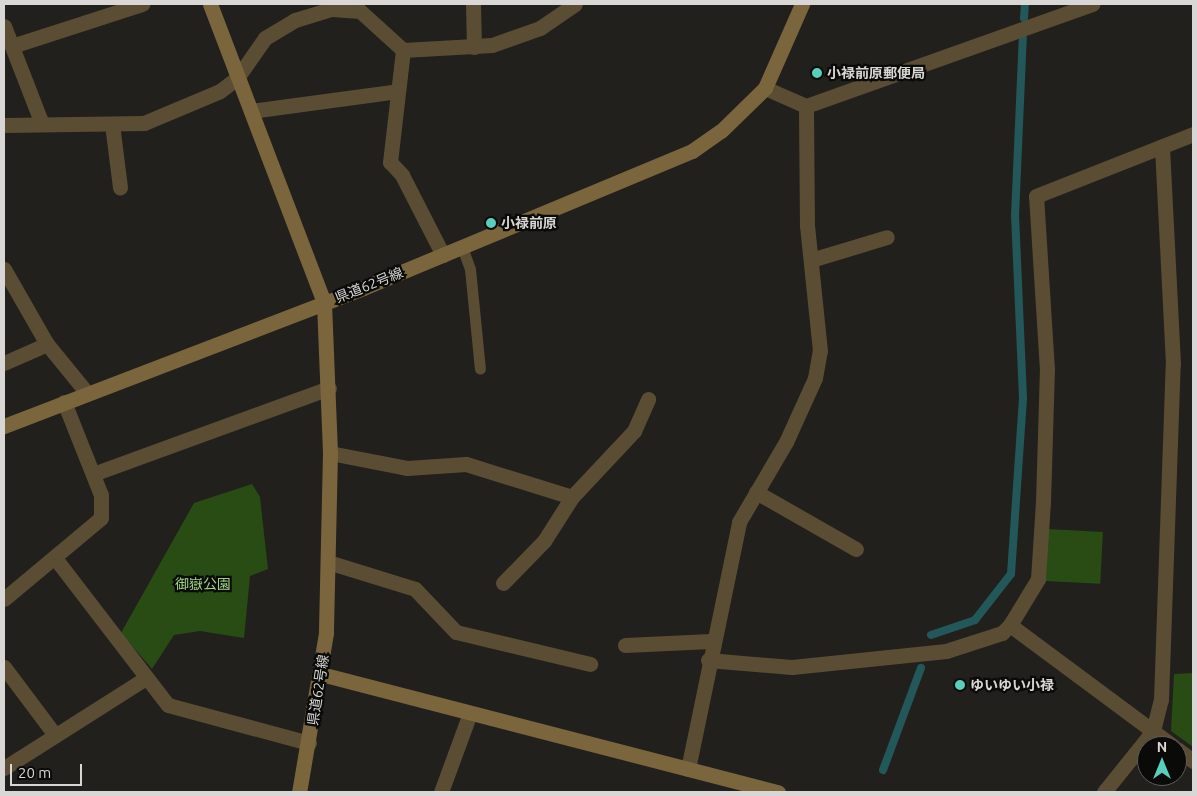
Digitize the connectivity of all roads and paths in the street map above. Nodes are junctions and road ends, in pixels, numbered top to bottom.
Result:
1 (142, 4) edge
2 (210, 4) edge
3 (473, 4) edge
4 (575, 4) edge
5 (802, 4) edge
6 (1092, 4) edge
7 (4, 26) edge
8 (12, 46) junction
9 (474, 47) junction
10 (403, 50) junction
11 (237, 78) junction
12 (765, 88) junction
13 (398, 91) junction
14 (806, 106) junction
15 (251, 111) junction
16 (42, 124) junction
17 (112, 124) junction
18 (4, 125) edge
19 (1193, 134) edge
20 (1162, 146) junction
21 (120, 187) dead end
22 (887, 237) dead end
23 (462, 247) junction
24 (443, 255) junction
25 (811, 260) junction
26 (4, 269) edge
27 (11, 301) edge
28 (324, 303) junction
29 (47, 344) junction
30 (4, 363) edge
31 (480, 369) dead end
32 (329, 388) junction
33 (87, 393) junction
34 (648, 399) dead end
35 (64, 402) junction
36 (4, 426) edge
37 (330, 454) junction
38 (93, 474) junction
39 (756, 492) junction
40 (572, 497) junction
41 (856, 549) dead end
42 (55, 558) junction
43 (328, 562) junction
44 (503, 582) dead end
45 (4, 599) edge
46 (1010, 625) junction
47 (711, 641) junction
48 (625, 645) dead end
49 (708, 660) junction
50 (590, 664) dead end
51 (4, 667) edge
52 (321, 674) junction
53 (146, 678) junction
54 (470, 713) junction
55 (1153, 731) junction
56 (55, 735) junction
57 (1160, 736) edge
58 (309, 743) junction
59 (4, 768) edge
60 (688, 769) junction
61 (298, 792) edge
62 (441, 792) edge
63 (778, 792) edge
64 (1104, 792) edge

1 - 8 street
2 - 11 street
3 - 9 street
4 - 9 street
5 - 12 street, 県道62号線
6 - 14 street
7 - 8 street
8 - 16 street
9 - 10 street
10 - 11 street
10 - 13 street
11 - 15 street
11 - 17 street
12 - 14 street
12 - 23 street, 県道62号線
13 - 15 street
13 - 24 street
14 - 25 street
15 - 28 street
16 - 17 street
16 - 18 street
17 - 21 street
19 - 20 street
20 - 46 street
20 - 55 street
22 - 25 street
23 - 24 street, 県道62号線
23 - 31 lane
24 - 28 street, 県道62号線
25 - 39 street
26 - 27 street
27 - 29 street
28 - 32 street, 県道62号線
28 - 33 street
29 - 30 street
29 - 33 street
32 - 37 street, 県道62号線
32 - 38 street
33 - 35 street
34 - 40 street
35 - 36 street
35 - 38 street
37 - 40 street
37 - 43 street, 県道62号線
38 - 42 street
39 - 41 street
39 - 47 street
40 - 44 street
42 - 45 street
42 - 53 street
43 - 50 street
43 - 52 street, 県道62号線
46 - 49 street
46 - 55 street
47 - 48 street
47 - 49 street
49 - 60 street
51 - 56 street
52 - 54 street
52 - 58 street, 県道62号線
53 - 56 street
53 - 58 street
54 - 60 street
54 - 62 street
55 - 57 street
55 - 64 street
56 - 59 street
58 - 61 street, 県道62号線
60 - 63 street

